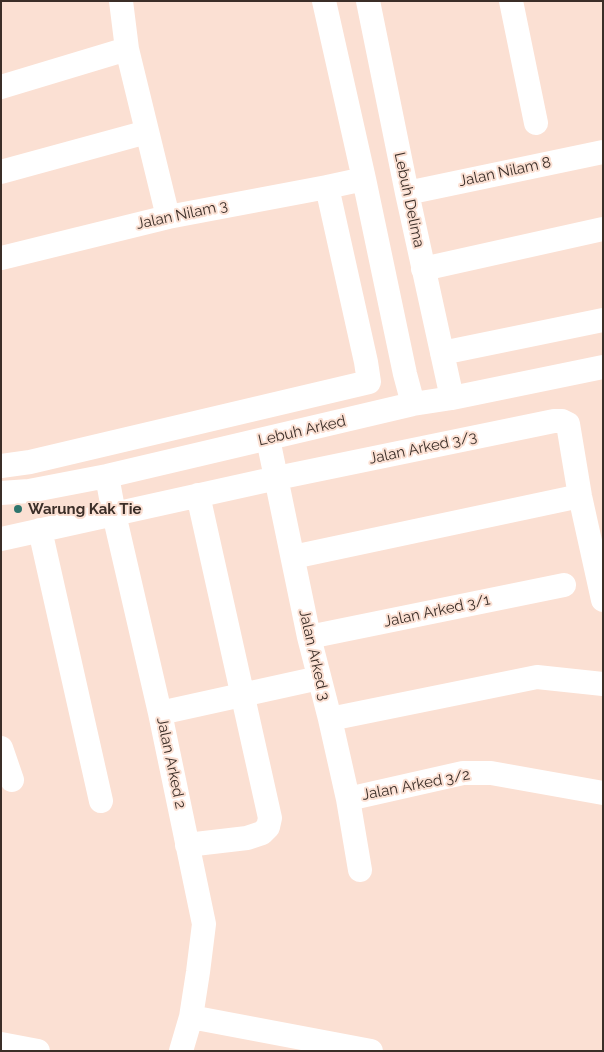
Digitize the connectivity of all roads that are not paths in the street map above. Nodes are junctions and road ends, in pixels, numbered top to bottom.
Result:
1 (121, 1) edge
2 (324, 1) edge
3 (368, 1) edge
4 (510, 1) edge
5 (127, 49) junction
6 (1, 87) edge
7 (536, 123) dead end
8 (147, 132) junction
9 (603, 152) edge
10 (1, 172) edge
11 (364, 179) junction
12 (327, 187) junction
13 (407, 193) junction
14 (168, 216) junction
15 (603, 230) edge
16 (1, 258) edge
17 (423, 269) junction
18 (603, 320) edge
19 (442, 353) junction
20 (603, 367) edge
21 (405, 374) junction
22 (369, 382) junction
23 (452, 398) junction
24 (413, 404) junction
25 (268, 439) junction
26 (1, 466) edge
27 (107, 476) junction
28 (277, 478) junction
29 (1, 493) edge
30 (198, 495) junction
31 (580, 496) junction
32 (114, 514) junction
33 (40, 530) junction
34 (1, 539) edge
35 (293, 558) junction
36 (564, 585) dead end
37 (603, 600) edge
38 (309, 637) junction
39 (319, 678) junction
40 (603, 684) edge
41 (242, 695) junction
42 (160, 713) junction
43 (330, 719) junction
44 (1, 748) edge
45 (12, 780) dead end
46 (603, 793) edge
47 (348, 799) junction
48 (101, 801) dead end
49 (187, 845) junction
50 (360, 870) dead end
51 (191, 1017) junction
52 (1, 1044) edge
53 (38, 1051) edge
54 (181, 1051) edge
55 (371, 1051) edge

1 - 5 street
2 - 11 street
3 - 13 street, Lebuh Delima
4 - 7 street
5 - 6 street
5 - 8 street
8 - 10 street
8 - 14 street
9 - 13 street, Jalan Nilam 8
11 - 12 street, Jalan Nilam 3
11 - 21 street
12 - 14 street, Jalan Nilam 3
12 - 22 street
13 - 17 street, Lebuh Delima
14 - 16 street, Jalan Nilam 3
15 - 17 street
17 - 19 street, Lebuh Delima
18 - 19 street
19 - 23 street, Lebuh Delima
20 - 23 street, Lebuh Arked
21 - 22 street
21 - 24 street
22 - 26 street
23 - 24 street, Lebuh Arked
24 - 25 street, Lebuh Arked
25 - 27 street, Lebuh Arked
25 - 28 street, Jalan Arked 3
27 - 29 street, Lebuh Arked
27 - 32 street, Jalan Arked 2
28 - 30 street, Jalan Arked 3/3
28 - 31 street, Jalan Arked 3/3
28 - 35 street, Jalan Arked 3
30 - 32 street, Jalan Arked 3/3
30 - 41 street
31 - 35 street
31 - 37 street
32 - 33 street, Jalan Arked 3/3
32 - 42 street, Jalan Arked 2
33 - 34 street, Jalan Arked 3/3
33 - 48 street
35 - 38 street, Jalan Arked 3
36 - 38 street, Jalan Arked 3/1
38 - 39 street, Jalan Arked 3
39 - 41 street
39 - 43 street, Jalan Arked 3
40 - 43 street
41 - 42 street
41 - 49 street
42 - 49 street, Jalan Arked 2
43 - 47 street, Jalan Arked 3
44 - 45 street
46 - 47 street, Jalan Arked 3/2
47 - 50 street, Jalan Arked 3
49 - 51 street, Jalan Arked 2
51 - 54 street, Jalan Arked 2
51 - 55 street
52 - 53 street

